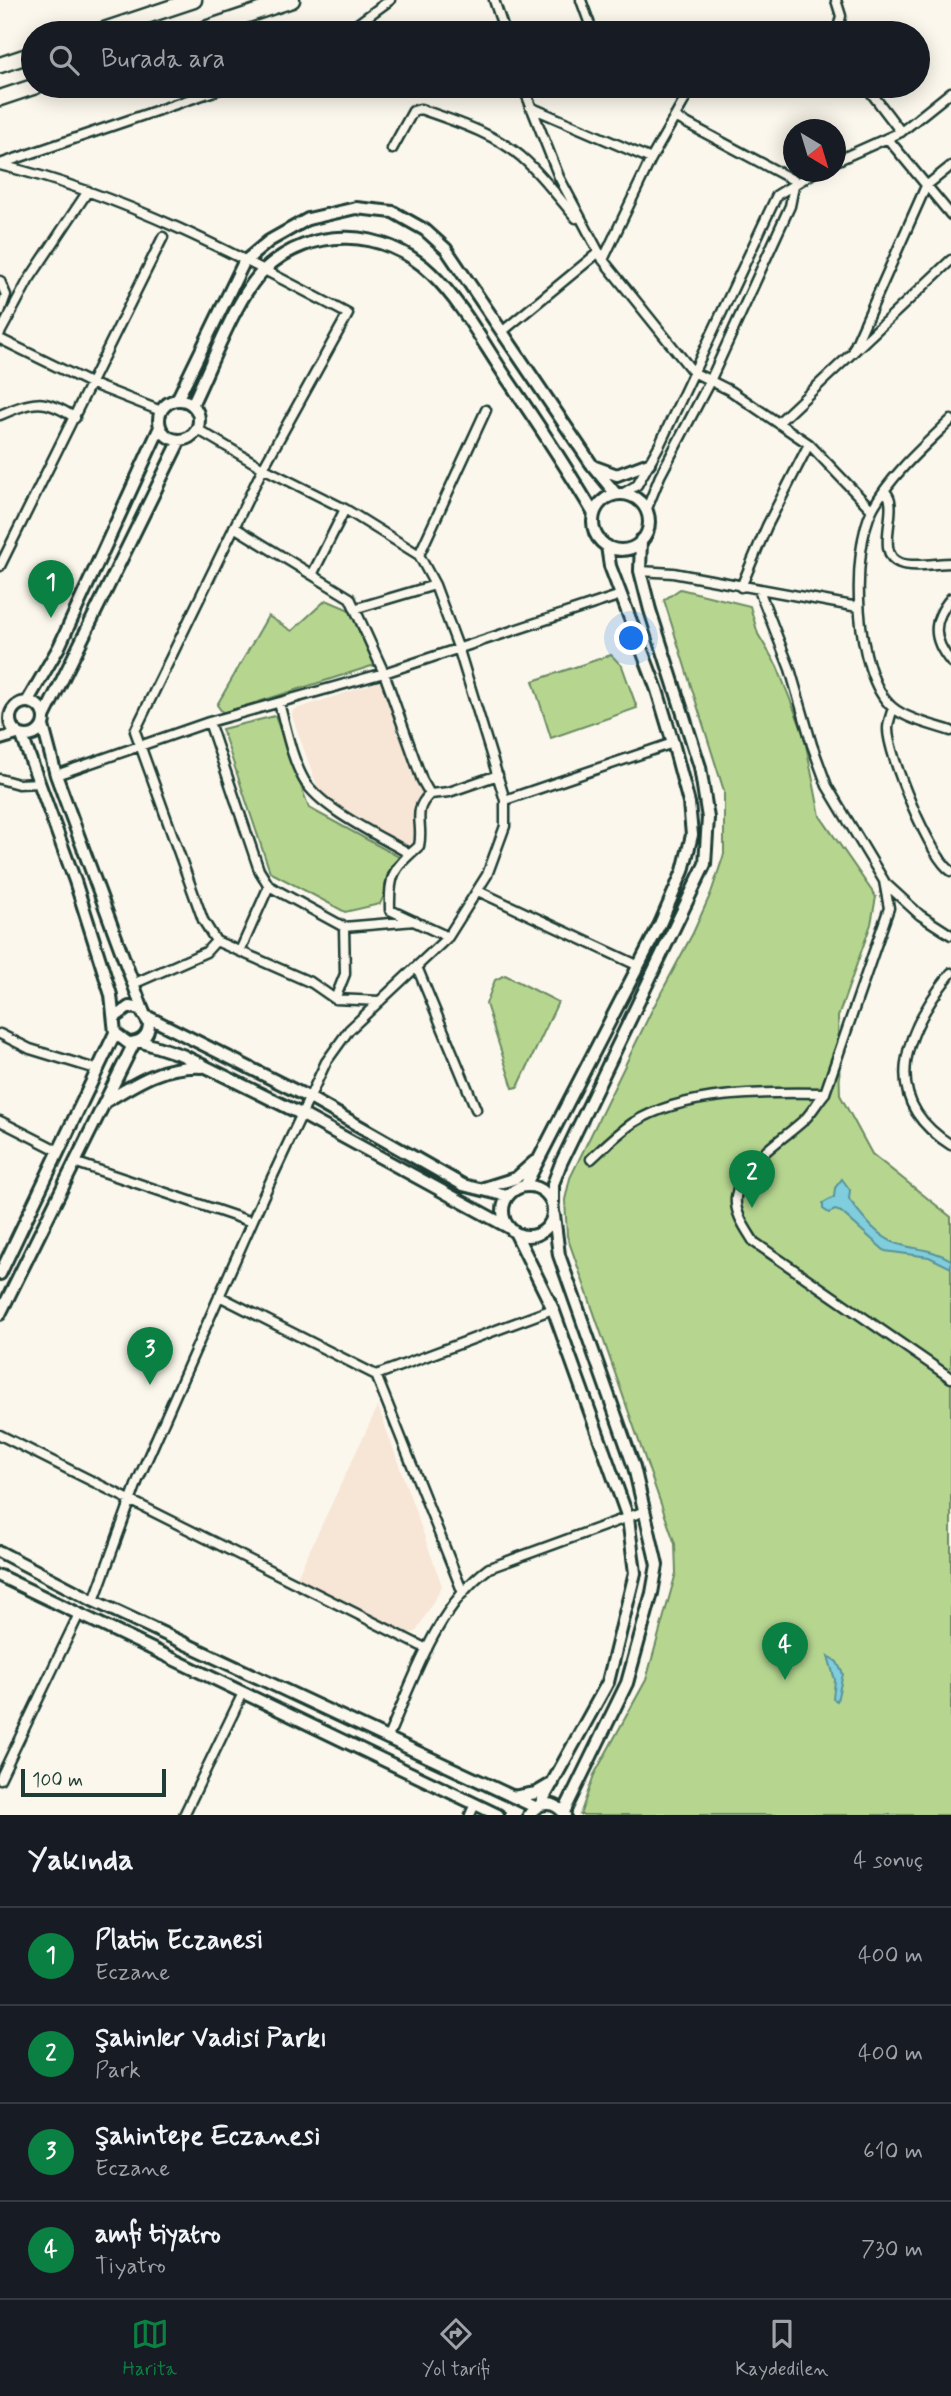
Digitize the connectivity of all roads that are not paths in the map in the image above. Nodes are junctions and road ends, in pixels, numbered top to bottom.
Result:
1 (194, 0) edge
2 (292, 0) edge
3 (390, 0) edge
4 (494, 0) edge
5 (581, 0) edge
6 (836, 0) edge
7 (131, 21) edge
8 (229, 21) edge
9 (361, 21) edge
10 (501, 21) edge
11 (589, 21) edge
12 (840, 21) edge
13 (21, 58) edge
14 (0, 65) edge
15 (21, 91) edge
16 (951, 92) edge
17 (0, 98) edge
18 (194, 98) edge
19 (527, 98) edge
20 (686, 98) edge
21 (875, 98) edge
22 (530, 107) junction
23 (675, 117) junction
24 (901, 132) junction
25 (888, 139) junction
26 (392, 149) dead end
27 (846, 156) edge
28 (651, 159) junction
29 (0, 164) edge
30 (951, 166) edge
31 (783, 175) edge
32 (794, 182) edge
33 (795, 182) edge
34 (926, 186) junction
35 (88, 191) junction
36 (951, 215) edge
37 (584, 227) junction
38 (163, 237) dead end
39 (601, 256) junction
40 (951, 260) edge
41 (244, 262) junction
42 (263, 270) junction
43 (0, 281) edge
44 (0, 312) edge
45 (503, 331) junction
46 (0, 333) edge
47 (0, 339) edge
48 (851, 354) junction
49 (693, 372) junction
50 (710, 380) junction
51 (92, 384) junction
52 (177, 400) junction
53 (192, 405) junction
54 (486, 410) dead end
55 (160, 411) junction
56 (0, 412) edge
57 (75, 418) junction
58 (951, 421) edge
59 (779, 422) junction
60 (159, 427) junction
61 (197, 429) junction
62 (180, 440) junction
63 (808, 444) junction
64 (649, 463) junction
65 (592, 465) junction
66 (263, 468) junction
67 (885, 491) junction
68 (619, 494) junction
69 (345, 509) junction
70 (872, 510) junction
71 (646, 511) junction
72 (594, 514) junction
73 (234, 527) junction
74 (641, 540) junction
75 (607, 546) junction
76 (419, 555) junction
77 (951, 563) edge
78 (0, 566) edge
79 (640, 571) junction
80 (313, 573) junction
81 (435, 585) junction
82 (741, 587) junction
83 (759, 590) junction
84 (621, 595) junction
85 (951, 598) edge
86 (858, 607) junction
87 (357, 608) junction
88 (458, 647) junction
89 (951, 662) edge
90 (384, 673) junction
91 (27, 702) junction
92 (279, 703) junction
93 (893, 708) junction
94 (5, 719) edge
95 (43, 722) junction
96 (209, 722) junction
97 (951, 731) edge
98 (20, 735) junction
99 (0, 739) edge
100 (673, 743) junction
101 (139, 745) junction
102 (56, 775) junction
103 (498, 775) junction
104 (3, 779) edge
105 (40, 783) junction
106 (0, 789) edge
107 (430, 794) junction
108 (505, 800) junction
109 (411, 854) junction
110 (951, 871) edge
111 (884, 881) junction
112 (269, 886) junction
113 (478, 891) junction
114 (418, 921) junction
115 (344, 927) junction
116 (951, 935) edge
117 (448, 937) junction
118 (216, 941) junction
119 (240, 951) junction
120 (639, 966) junction
121 (417, 967) junction
122 (951, 973) edge
123 (133, 984) junction
124 (335, 999) junction
125 (380, 1001) junction
126 (146, 1015) junction
127 (115, 1017) junction
128 (115, 1033) junction
129 (0, 1034) edge
130 (137, 1042) junction
131 (206, 1067) junction
132 (99, 1070) junction
133 (825, 1093) junction
134 (308, 1097) junction
135 (106, 1102) junction
136 (476, 1109) dead end
137 (301, 1114) junction
138 (0, 1121) edge
139 (951, 1145) edge
140 (57, 1150) junction
141 (539, 1158) junction
142 (591, 1158) dead end
143 (74, 1162) junction
144 (525, 1186) junction
145 (480, 1189) junction
146 (507, 1196) junction
147 (553, 1203) junction
148 (554, 1215) junction
149 (252, 1222) junction
150 (512, 1231) junction
151 (0, 1274) edge
152 (219, 1296) junction
153 (553, 1309) junction
154 (0, 1314) edge
155 (376, 1376) junction
156 (951, 1378) edge
157 (0, 1435) edge
158 (131, 1503) junction
159 (645, 1511) junction
160 (628, 1518) junction
161 (0, 1552) edge
162 (0, 1576) edge
163 (463, 1593) junction
164 (93, 1601) junction
165 (79, 1614) junction
166 (427, 1649) junction
167 (243, 1693) junction
168 (387, 1740) junction
169 (0, 1779) edge
170 (555, 1782) junction
171 (512, 1797) junction
172 (475, 1804) junction
173 (535, 1809) edge
174 (565, 1814) edge
175 (184, 1815) edge
176 (470, 1815) edge
177 (498, 1815) edge

1 - 7 highway
2 - 8 highway
3 - 9 street
4 - 10 street
5 - 11 street
6 - 12 street
13 - 14 highway
15 - 17 highway
16 - 24 street
18 - 29 street
19 - 22 street
20 - 23 street
21 - 24 street
22 - 28 street
22 - 37 street
23 - 28 street
23 - 31 street
24 - 25 street
25 - 27 street
25 - 34 street
26 - 37 street
28 - 39 street
29 - 35 street
30 - 34 street
32 - 49 street
33 - 50 street
34 - 36 street
34 - 48 street
35 - 41 street
35 - 46 street
37 - 39 street
38 - 51 street
39 - 45 street
39 - 49 street
40 - 48 street
41 - 42 street
41 - 45 street
41 - 52 street
42 - 53 street
42 - 66 street
42 - 72 street
43 - 44 street
45 - 65 street
47 - 51 street
48 - 59 street
49 - 50 street
49 - 64 street
50 - 59 street
50 - 71 street
51 - 55 street
51 - 57 street
52 - 53 street
52 - 55 street
53 - 61 street
54 - 76 street
55 - 60 street
56 - 57 street
57 - 78 street
58 - 67 street
59 - 63 street
60 - 62 street
60 - 91 street
61 - 62 street
61 - 66 street
62 - 95 street
63 - 70 street
63 - 82 street
64 - 65 street
64 - 68 street
65 - 68 street
66 - 69 street
66 - 73 street
67 - 70 street
67 - 77 street
68 - 71 street
68 - 72 street
69 - 76 street
69 - 80 street
70 - 86 street
71 - 74 street
72 - 75 street
73 - 80 street
73 - 101 street
74 - 75 street
74 - 79 street
75 - 84 street
76 - 81 street
79 - 82 street
79 - 147 street
80 - 87 street
81 - 87 street
81 - 88 street
82 - 83 street
83 - 86 street
83 - 111 street
84 - 88 street
84 - 100 street
85 - 89 street
86 - 93 street
87 - 90 street
88 - 90 street
88 - 103 street
90 - 92 street
90 - 107 street
91 - 94 street
91 - 95 street
92 - 96 street
92 - 109 street
93 - 97 street
93 - 110 street
94 - 98 street
95 - 98 street
95 - 102 street
96 - 101 street
96 - 112 street
98 - 99 street
98 - 105 street
100 - 108 street
100 - 120 street
101 - 102 street
101 - 118 street
102 - 123 street
103 - 107 street
103 - 108 street
104 - 105 street
104 - 106 street
105 - 127 street
107 - 109 street
108 - 113 street
109 - 114 street
111 - 116 street
111 - 133 street
112 - 115 street
112 - 119 street
113 - 117 street
113 - 120 street
114 - 115 street
114 - 117 street
115 - 124 street
117 - 121 street
118 - 119 street
118 - 123 street
119 - 124 street
120 - 141 street
121 - 125 street
121 - 136 street
122 - 139 street
123 - 126 street
124 - 125 street
125 - 134 street
126 - 127 street
126 - 130 street
126 - 134 street
127 - 128 street
128 - 130 street
128 - 132 street
129 - 132 street
130 - 131 street
130 - 135 street
131 - 135 street
131 - 137 street
132 - 140 street
133 - 142 street
133 - 156 street
134 - 137 street
134 - 145 street
135 - 143 street
137 - 149 street
137 - 150 street
138 - 140 street
140 - 151 street
141 - 144 street
141 - 145 street
143 - 149 street
143 - 154 street
144 - 146 street
144 - 147 street
145 - 146 street
146 - 150 street
147 - 148 street
148 - 150 street
148 - 159 street
149 - 152 street
150 - 153 street
152 - 155 street
152 - 158 street
153 - 155 street
153 - 160 street
155 - 163 street
157 - 158 street
158 - 164 street
158 - 166 street
159 - 160 street
159 - 174 street
160 - 163 street
160 - 170 street
161 - 164 street
162 - 165 street
163 - 166 street
164 - 168 street
165 - 167 street
165 - 169 street
166 - 168 street
167 - 172 street
167 - 175 street
168 - 171 street
170 - 171 street
170 - 173 street
171 - 173 street
172 - 176 street
172 - 177 street
173 - 174 street

